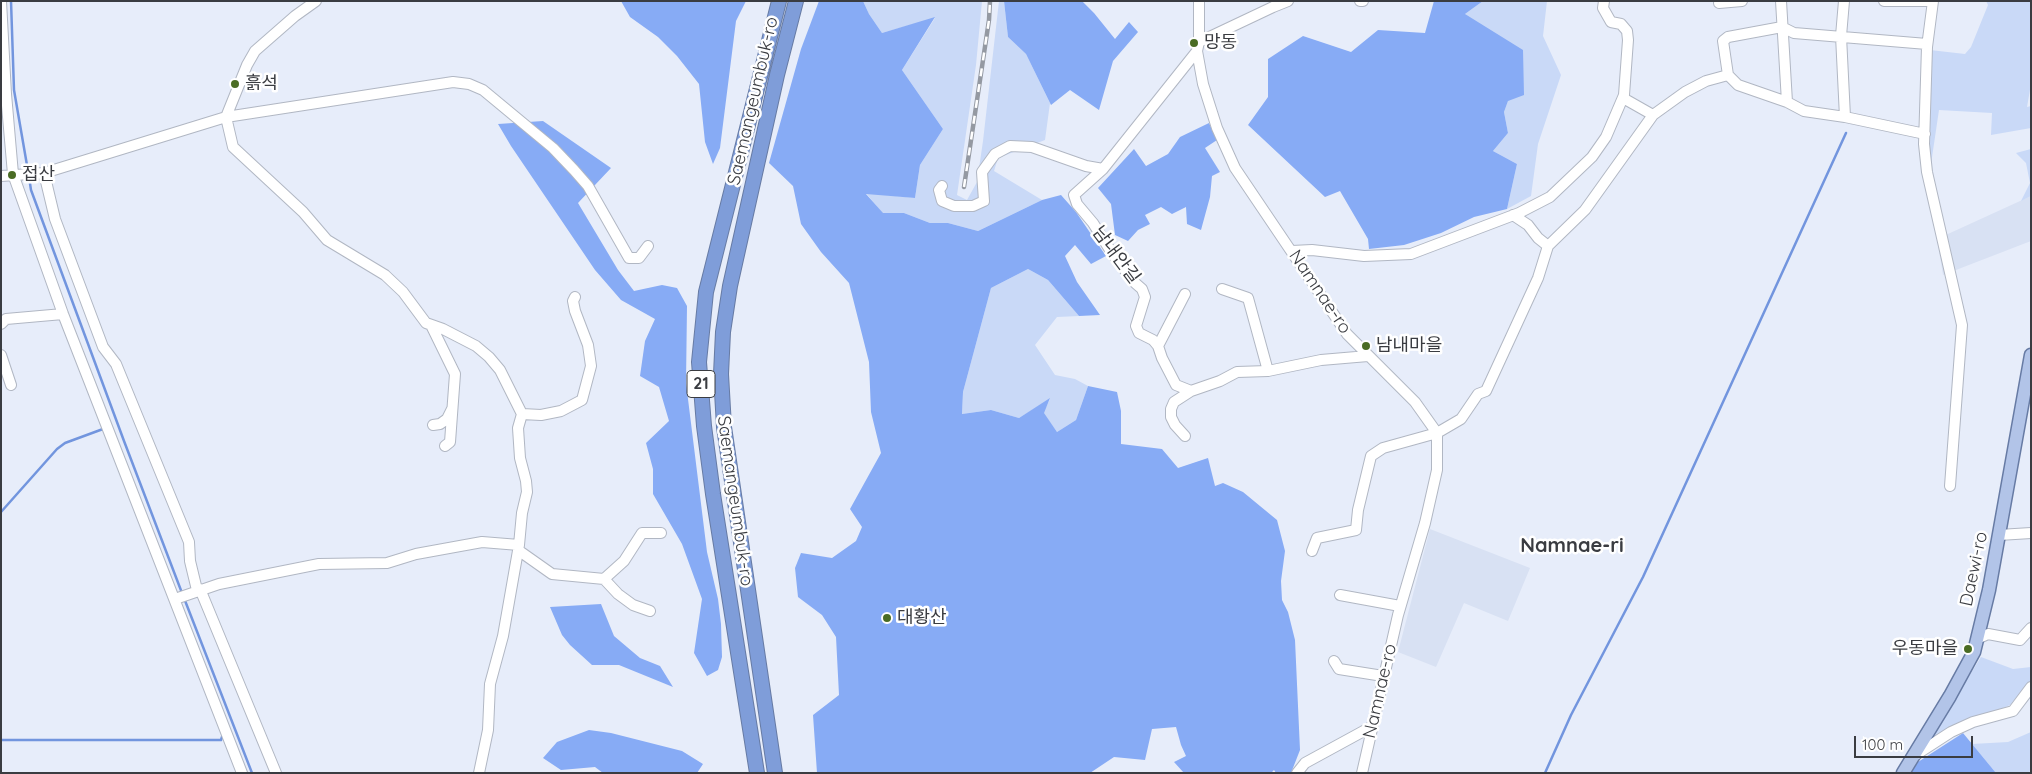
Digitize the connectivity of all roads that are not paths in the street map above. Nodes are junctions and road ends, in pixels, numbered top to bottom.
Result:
1 (2, 1) edge
2 (298, 1) edge
3 (316, 1) edge
4 (779, 1) edge
5 (796, 1) edge
6 (1199, 1) edge
7 (1288, 1) edge
8 (1604, 1) edge
9 (1742, 1) edge
10 (1781, 1) edge
11 (1844, 1) edge
12 (1884, 1) edge
13 (1929, 1) edge
14 (1933, 1) edge
15 (1719, 3) dead end
16 (295, 16) junction
17 (1782, 27) junction
18 (1841, 36) junction
19 (1928, 44) junction
20 (1198, 47) junction
21 (1728, 75) junction
22 (1623, 98) junction
23 (1788, 102) junction
24 (1653, 115) junction
25 (226, 117) junction
26 (1845, 117) junction
27 (1924, 134) junction
28 (1103, 169) junction
29 (16, 174) junction
30 (39, 174) junction
31 (1, 176) edge
32 (942, 186) dead end
33 (1513, 215) junction
34 (648, 246) dead end
35 (1548, 246) junction
36 (1292, 251) junction
37 (1222, 289) dead end
38 (1185, 294) dead end
39 (575, 297) dead end
40 (63, 314) junction
41 (3, 321) edge
42 (431, 325) junction
43 (1158, 346) junction
44 (1, 355) edge
45 (2031, 355) edge
46 (1368, 356) junction
47 (1268, 371) junction
48 (11, 384) dead end
49 (1191, 391) junction
50 (454, 406) junction
51 (522, 414) junction
52 (433, 425) dead end
53 (1437, 433) junction
54 (1185, 436) dead end
55 (445, 446) dead end
56 (1950, 486) dead end
57 (661, 533) dead end
58 (2031, 533) edge
59 (1999, 536) junction
60 (518, 548) junction
61 (1312, 551) dead end
62 (604, 579) junction
63 (196, 591) junction
64 (1340, 595) dead end
65 (178, 598) dead end
66 (1400, 606) junction
67 (650, 611) dead end
68 (2031, 628) edge
69 (1977, 639) junction
70 (1334, 661) dead end
71 (1383, 676) junction
72 (2031, 688) edge
73 (1371, 727) junction
74 (1914, 756) junction
75 (242, 773) edge
76 (276, 773) edge
77 (479, 773) edge
78 (756, 773) edge
79 (775, 773) edge
80 (1297, 773) edge
81 (1362, 773) edge
82 (1903, 773) edge

1 - 29 street
2 - 16 street
3 - 16 street
4 - 78 highway, Saemangeumbuk-ro / 21
5 - 79 highway, Saemangeumbuk-ro / 21
6 - 20 street, Namnae-ro
7 - 20 street
8 - 22 street
9 - 15 street
10 - 17 street
11 - 18 street
12 - 13 street
14 - 19 street
16 - 25 street
17 - 18 street
17 - 21 street
17 - 23 street
18 - 19 street
18 - 26 street
19 - 27 street
20 - 28 street, 남내안길
20 - 36 street, Namnae-ro
21 - 23 street
21 - 24 street
22 - 24 street
22 - 33 street
23 - 26 street
24 - 35 street
25 - 30 street
25 - 34 street
25 - 42 street
26 - 27 street
27 - 56 street
28 - 32 street
28 - 43 street, 남내안길
29 - 30 street
29 - 31 street
29 - 40 street
30 - 63 street
33 - 35 street
33 - 36 street
35 - 53 street
36 - 46 street, Namnae-ro
37 - 47 street
38 - 43 street
39 - 51 street
40 - 41 street
40 - 75 street
42 - 50 street
42 - 51 street
43 - 49 street, 남내안길
44 - 48 street
45 - 59 main road, Daewi-ro
46 - 47 street
46 - 53 street, Namnae-ro
47 - 49 street
49 - 54 street
50 - 52 street
50 - 55 street
51 - 60 street
53 - 61 street
53 - 66 street, Namnae-ro
57 - 62 street
58 - 59 street
59 - 69 main road, Daewi-ro
60 - 62 street
60 - 63 street
60 - 77 street
62 - 67 street
63 - 65 street
63 - 76 street
64 - 66 street
66 - 71 street, Namnae-ro
68 - 69 street
69 - 74 main road, Daewi-ro
70 - 71 street
71 - 73 street, Namnae-ro
72 - 74 street
73 - 80 street
73 - 81 street, Namnae-ro
74 - 82 main road, Daewi-ro

